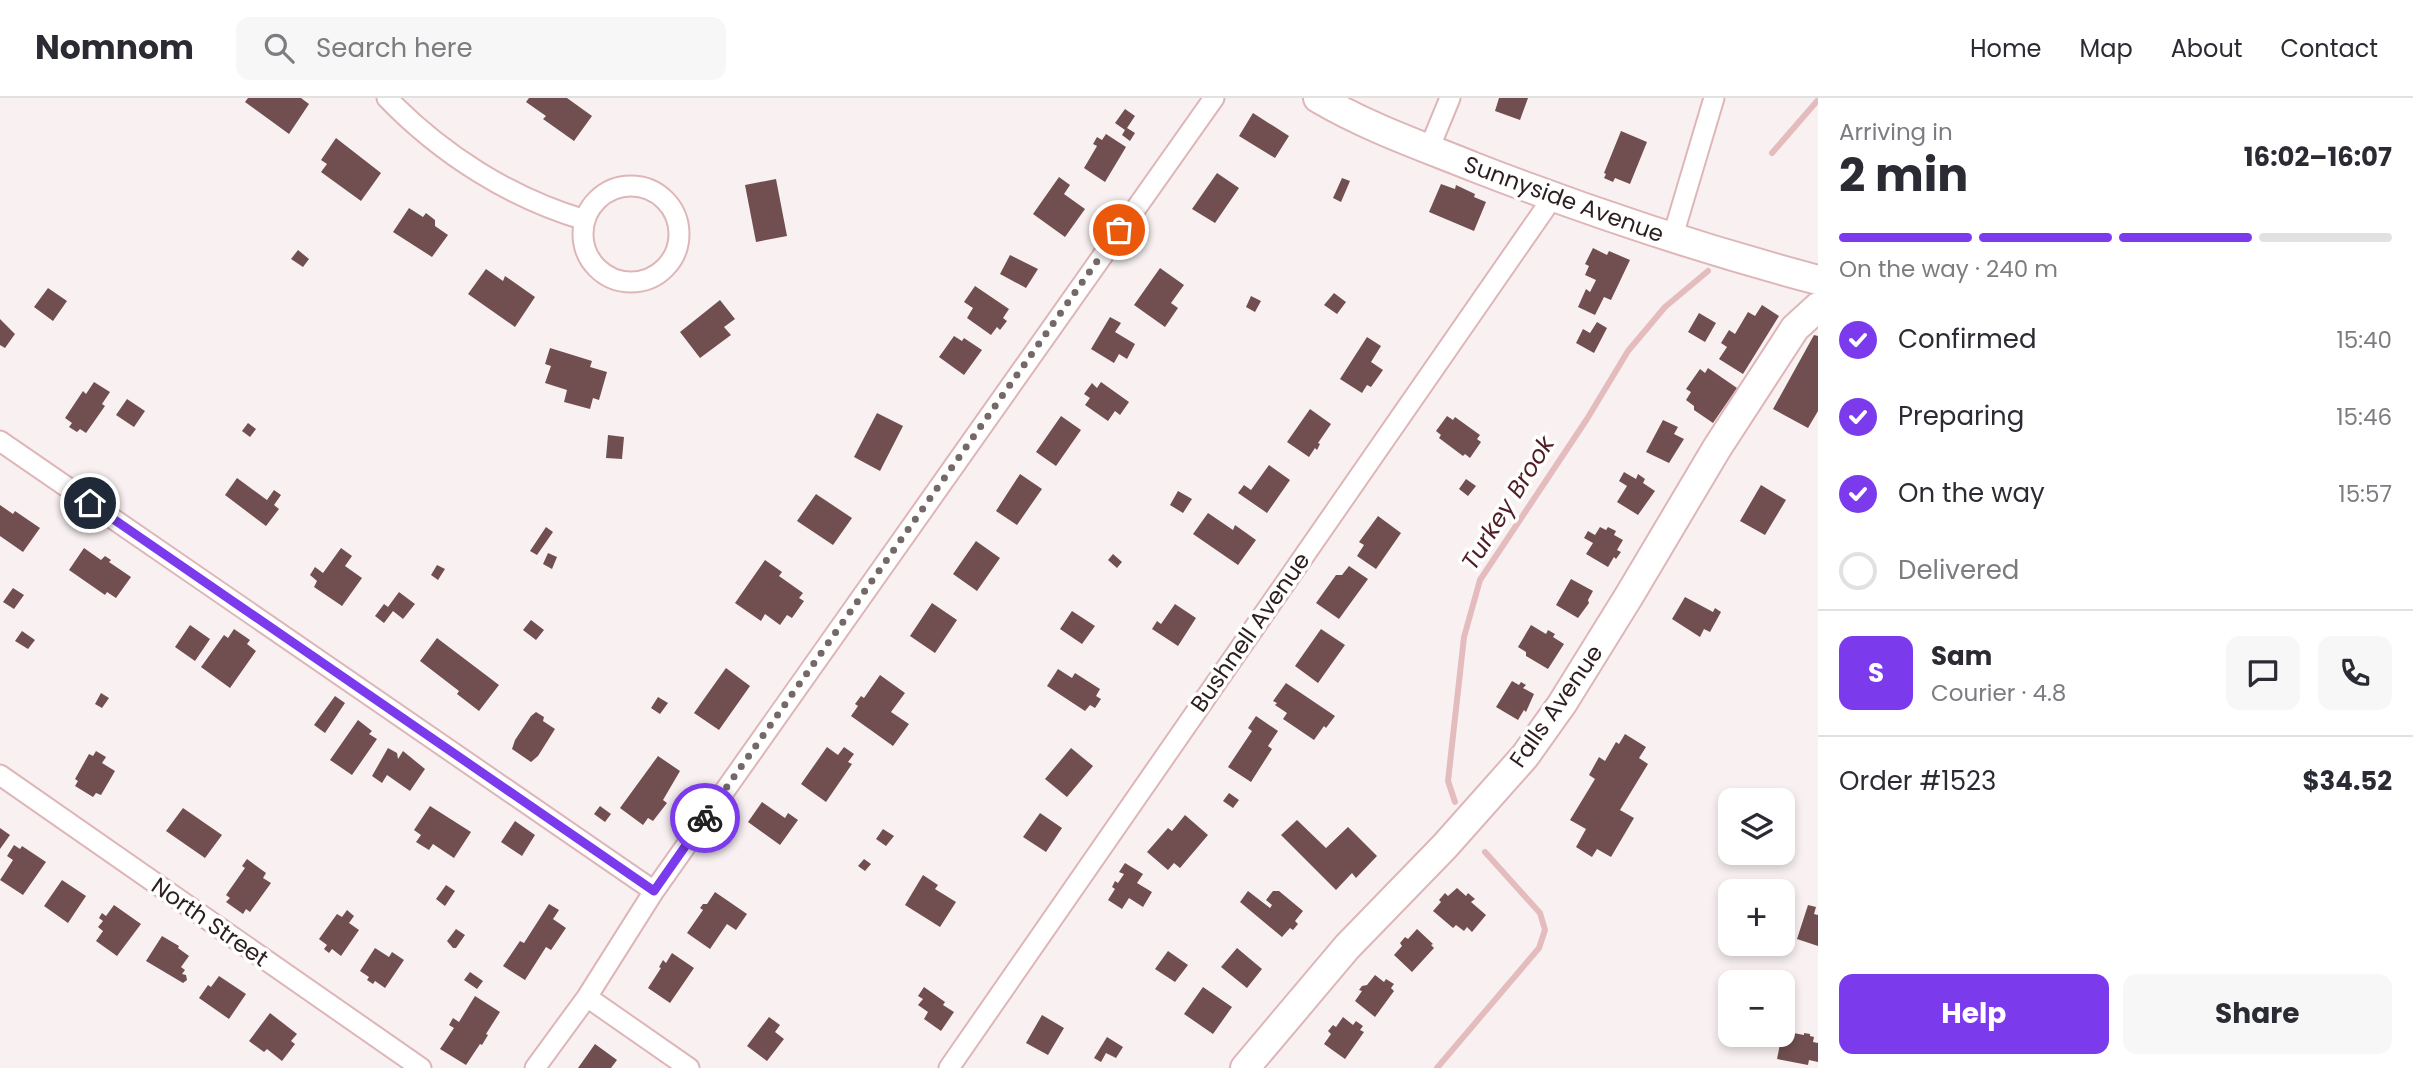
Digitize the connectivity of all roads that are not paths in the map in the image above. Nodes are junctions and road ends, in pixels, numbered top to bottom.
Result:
1 (387, 98) edge
2 (1214, 98) edge
3 (1318, 98) edge
4 (1450, 98) edge
5 (1714, 98) edge
6 (1429, 149) junction
7 (1553, 197) junction
8 (585, 220) junction
9 (1672, 239) junction
10 (1818, 280) edge
11 (1818, 307) edge
12 (0, 440) edge
13 (0, 775) edge
14 (654, 891) junction
15 (587, 997) junction
16 (1256, 1064) edge
17 (421, 1068) edge
18 (535, 1068) edge
19 (689, 1068) edge
20 (949, 1068) edge

1 - 8 street
2 - 14 street
3 - 6 main road, Sunnyside Avenue
4 - 6 street
5 - 9 street
6 - 7 main road, Sunnyside Avenue
7 - 9 main road, Sunnyside Avenue
7 - 20 street, Bushnell Avenue
8 - 8 street
9 - 10 main road, Sunnyside Avenue
11 - 16 main road, Falls Avenue
12 - 14 street
13 - 17 street, North Street
14 - 15 street
15 - 18 street
15 - 19 street

